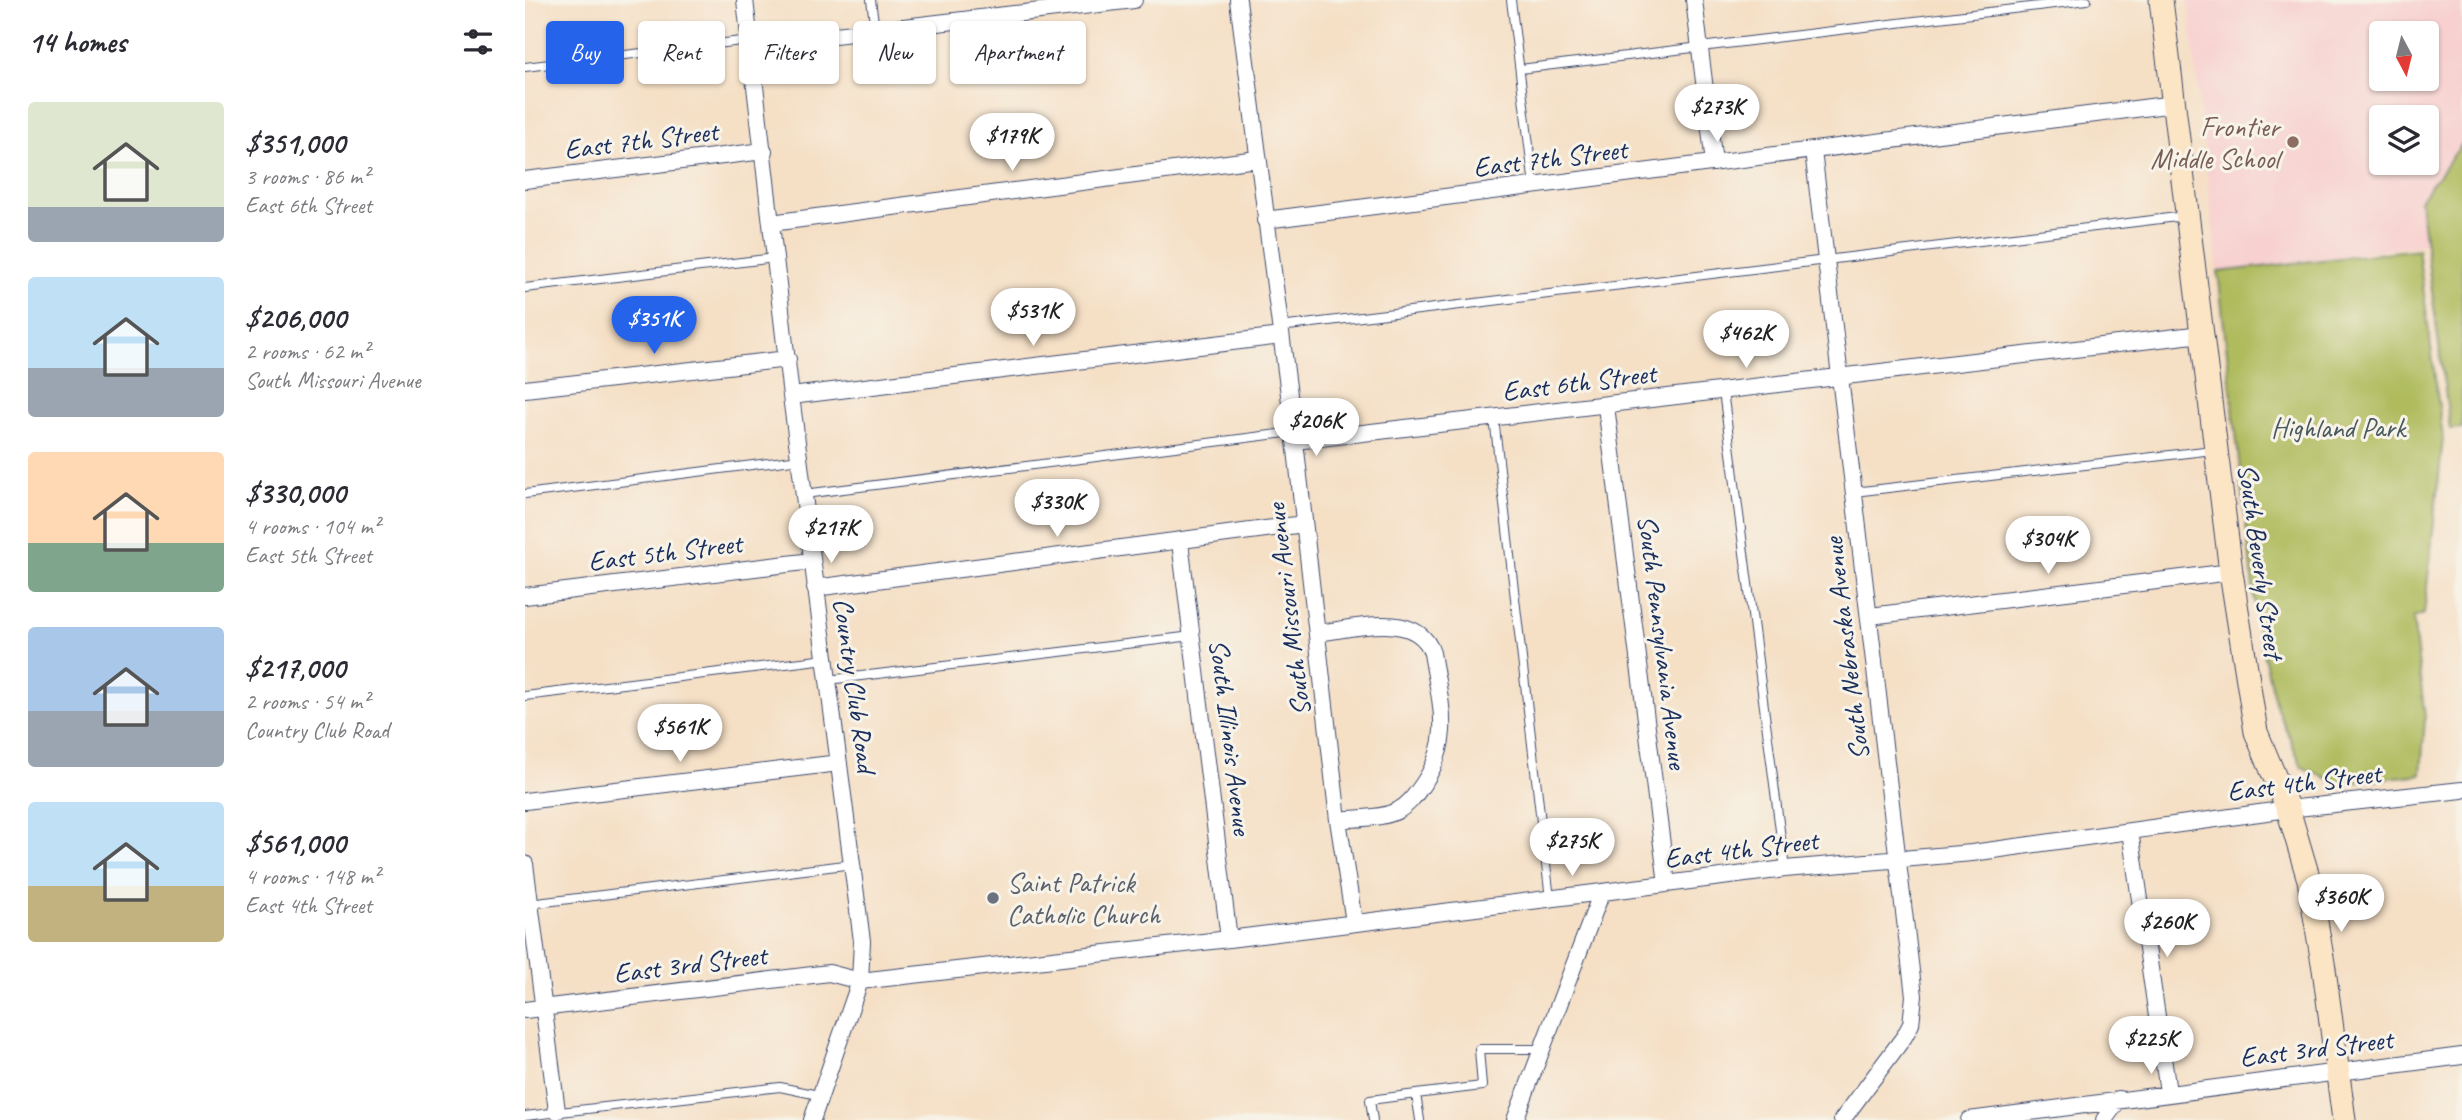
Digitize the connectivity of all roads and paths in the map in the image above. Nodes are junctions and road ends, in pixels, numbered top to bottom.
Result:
1 (745, 0) edge
2 (871, 0) edge
3 (985, 0) edge
4 (1134, 0) edge
5 (1238, 0) edge
6 (1511, 0) edge
7 (1694, 0) edge
8 (2087, 0) edge
9 (2161, 0) edge
10 (1092, 3) edge
11 (987, 17) junction
12 (747, 21) edge
13 (874, 21) edge
14 (936, 22) edge
15 (739, 44) edge
16 (1700, 48) junction
17 (525, 67) edge
18 (1520, 69) junction
19 (755, 84) edge
20 (2174, 104) junction
21 (764, 151) junction
22 (1813, 151) junction
23 (1257, 159) junction
24 (1714, 163) junction
25 (525, 180) edge
26 (1534, 186) junction
27 (2187, 215) junction
28 (1265, 220) junction
29 (771, 223) junction
30 (775, 258) junction
31 (1825, 260) junction
32 (525, 288) edge
33 (1280, 332) junction
34 (2202, 334) junction
35 (787, 359) junction
36 (1838, 377) junction
37 (525, 390) edge
38 (1723, 391) junction
39 (791, 396) junction
40 (1606, 406) junction
41 (1493, 418) junction
42 (1295, 436) junction
43 (2216, 450) junction
44 (800, 459) junction
45 (1853, 492) junction
46 (525, 494) edge
47 (804, 494) junction
48 (1304, 524) junction
49 (1180, 542) junction
50 (812, 561) junction
51 (2231, 572) junction
52 (815, 588) junction
53 (525, 596) edge
54 (1870, 616) junction
55 (1318, 633) junction
56 (1192, 636) junction
57 (826, 659) junction
58 (828, 680) junction
59 (525, 696) edge
60 (839, 763) junction
61 (2462, 790) edge
62 (525, 801) edge
63 (2288, 809) junction
64 (1338, 820) junction
65 (2130, 831) junction
66 (1895, 859) junction
67 (525, 864) edge
68 (853, 864) junction
69 (1785, 869) junction
70 (1667, 884) junction
71 (1601, 894) junction
72 (1550, 899) junction
73 (528, 904) edge
74 (1354, 922) junction
75 (1229, 939) junction
76 (860, 981) junction
77 (543, 1008) junction
78 (525, 1010) edge
79 (1541, 1049) junction
80 (2462, 1056) edge
81 (2338, 1072) junction
82 (2168, 1092) junction
83 (1416, 1094) junction
84 (818, 1095) junction
85 (2119, 1099) junction
86 (557, 1111) junction
87 (525, 1116) edge
88 (812, 1120) edge
89 (1373, 1120) edge
90 (1420, 1120) edge
91 (1515, 1120) edge
92 (1842, 1120) edge
93 (1969, 1120) edge
94 (2104, 1120) edge
95 (2344, 1120) edge

1 - 12 street, Country Club Road
2 - 13 lane
3 - 11 street
4 - 10 street
5 - 23 street, South Missouri Avenue
6 - 18 lane
7 - 16 street
8 - 16 lane
9 - 20 main road, South Beverly Street
10 - 11 street
11 - 14 street
15 - 17 lane
16 - 18 lane
16 - 24 street
18 - 26 lane
19 - 21 street, Country Club Road
20 - 22 street, East 7th Street
20 - 27 main road, South Beverly Street
21 - 25 street, East 7th Street
21 - 29 street, Country Club Road
22 - 24 street, East 7th Street
22 - 31 street, South Nebraska Avenue
23 - 28 street, South Missouri Avenue
23 - 29 street
24 - 26 street, East 7th Street
26 - 28 street, East 7th Street
27 - 31 lane
27 - 34 main road, South Beverly Street
28 - 33 street, South Missouri Avenue
29 - 30 street, Country Club Road
30 - 32 lane
30 - 35 street, Country Club Road
31 - 33 lane
31 - 36 street, South Nebraska Avenue
33 - 39 street
33 - 42 street, South Missouri Avenue
34 - 36 street, East 6th Street
34 - 43 main road, South Beverly Street
35 - 37 street
35 - 39 street, Country Club Road
36 - 38 street, East 6th Street
36 - 45 street, South Nebraska Avenue
38 - 40 street, East 6th Street
38 - 69 lane
39 - 44 street, Country Club Road
40 - 41 street, East 6th Street
40 - 70 street, South Pennsylvania Avenue
41 - 42 street, East 6th Street
41 - 72 lane
42 - 47 lane
42 - 48 street, South Missouri Avenue
43 - 45 lane
43 - 51 main road, South Beverly Street
44 - 46 lane
44 - 47 street, Country Club Road
45 - 54 street, South Nebraska Avenue
47 - 50 street, Country Club Road
48 - 49 street
48 - 55 street, South Missouri Avenue
49 - 52 street
49 - 56 street, South Illinois Avenue
50 - 52 street, Country Club Road
50 - 53 street, East 5th Street
51 - 54 street
51 - 63 main road, South Beverly Street
52 - 57 street, Country Club Road
54 - 66 street, South Nebraska Avenue
55 - 64 street, South Missouri Avenue
55 - 64 street
56 - 58 lane
56 - 75 street, South Illinois Avenue
57 - 58 street, Country Club Road
57 - 59 lane
58 - 60 street, Country Club Road
60 - 62 street
60 - 68 street, Country Club Road
61 - 63 street, East 4th Street
63 - 65 street, East 4th Street
63 - 81 main road, South Beverly Street
64 - 74 street, South Missouri Avenue
65 - 66 street, East 4th Street
65 - 82 street
66 - 69 street, East 4th Street
66 - 92 street, South Nebraska Avenue
67 - 73 street
68 - 73 lane
68 - 76 street, Country Club Road
69 - 70 street, East 4th Street
70 - 71 street, East 4th Street
71 - 72 street, East 4th Street
71 - 79 street
72 - 74 street, East 4th Street
73 - 77 street
74 - 75 street, East 4th Street
75 - 76 street, East 4th Street
76 - 77 street, East 3rd Street
76 - 84 street, Country Club Road
77 - 78 street, East 3rd Street
77 - 86 street
79 - 83 lane
79 - 91 street
80 - 81 street, East 3rd Street
81 - 82 street, East 3rd Street
81 - 95 main road, South Beverly Street
82 - 85 street, East 3rd Street
83 - 89 lane
83 - 90 lane
84 - 86 lane
84 - 88 street, Country Club Road
85 - 93 street, East 3rd Street
85 - 94 street
86 - 87 lane

